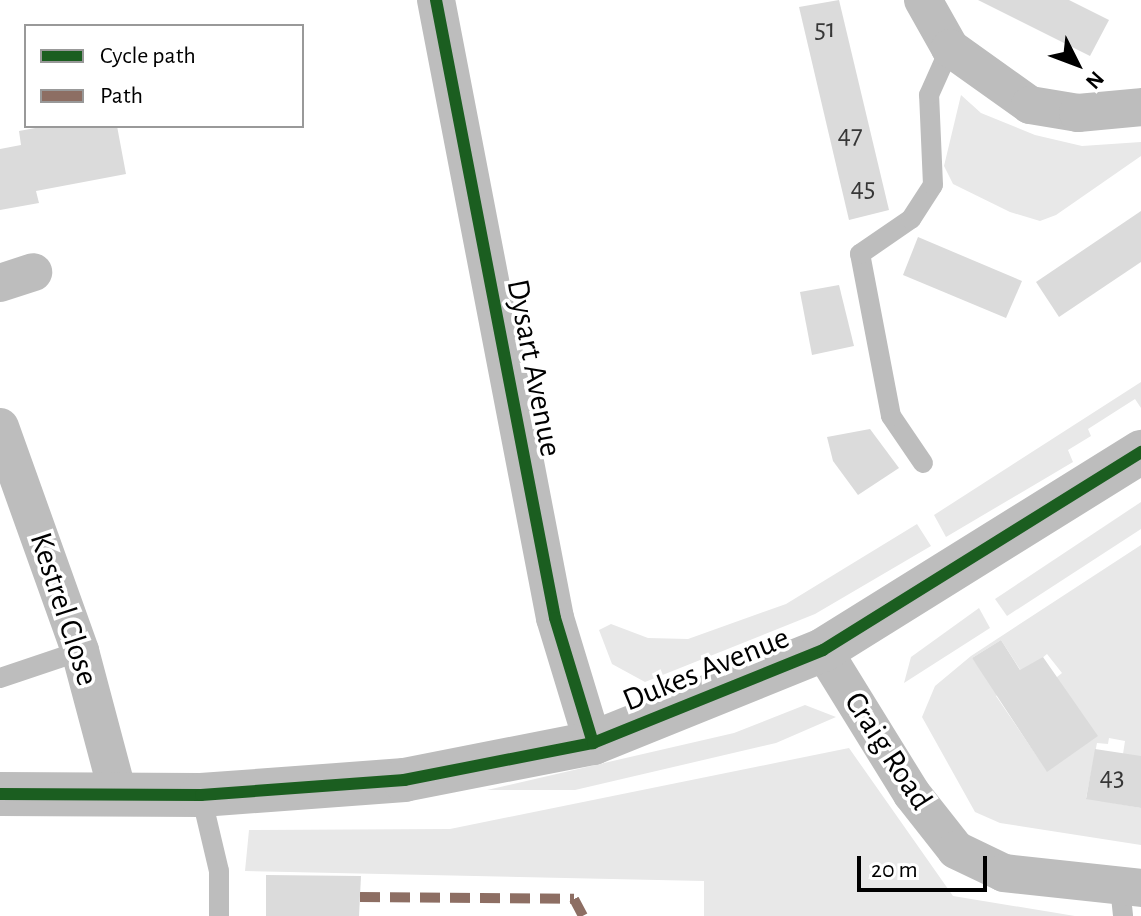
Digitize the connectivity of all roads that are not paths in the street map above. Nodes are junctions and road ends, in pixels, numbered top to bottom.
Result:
1 (436, 0) edge
2 (923, 0) edge
3 (950, 48) junction
4 (1141, 107) edge
5 (0, 427) edge
6 (1141, 452) edge
7 (923, 463) dead end
8 (823, 650) junction
9 (80, 651) junction
10 (0, 678) edge
11 (593, 743) junction
12 (0, 794) edge
13 (118, 794) junction
14 (201, 795) junction
15 (1128, 897) edge
16 (219, 916) edge

1 - 11 street, Dysart Avenue
2 - 3 street
3 - 4 street
3 - 7 lane
5 - 9 street, Kestrel Close
6 - 8 street, Dukes Avenue
8 - 11 street, Dukes Avenue
8 - 15 street, Craig Road
9 - 10 lane
9 - 13 street, Kestrel Close
11 - 14 street, Dukes Avenue
12 - 13 street, Dukes Avenue
13 - 14 street, Dukes Avenue
14 - 16 lane

